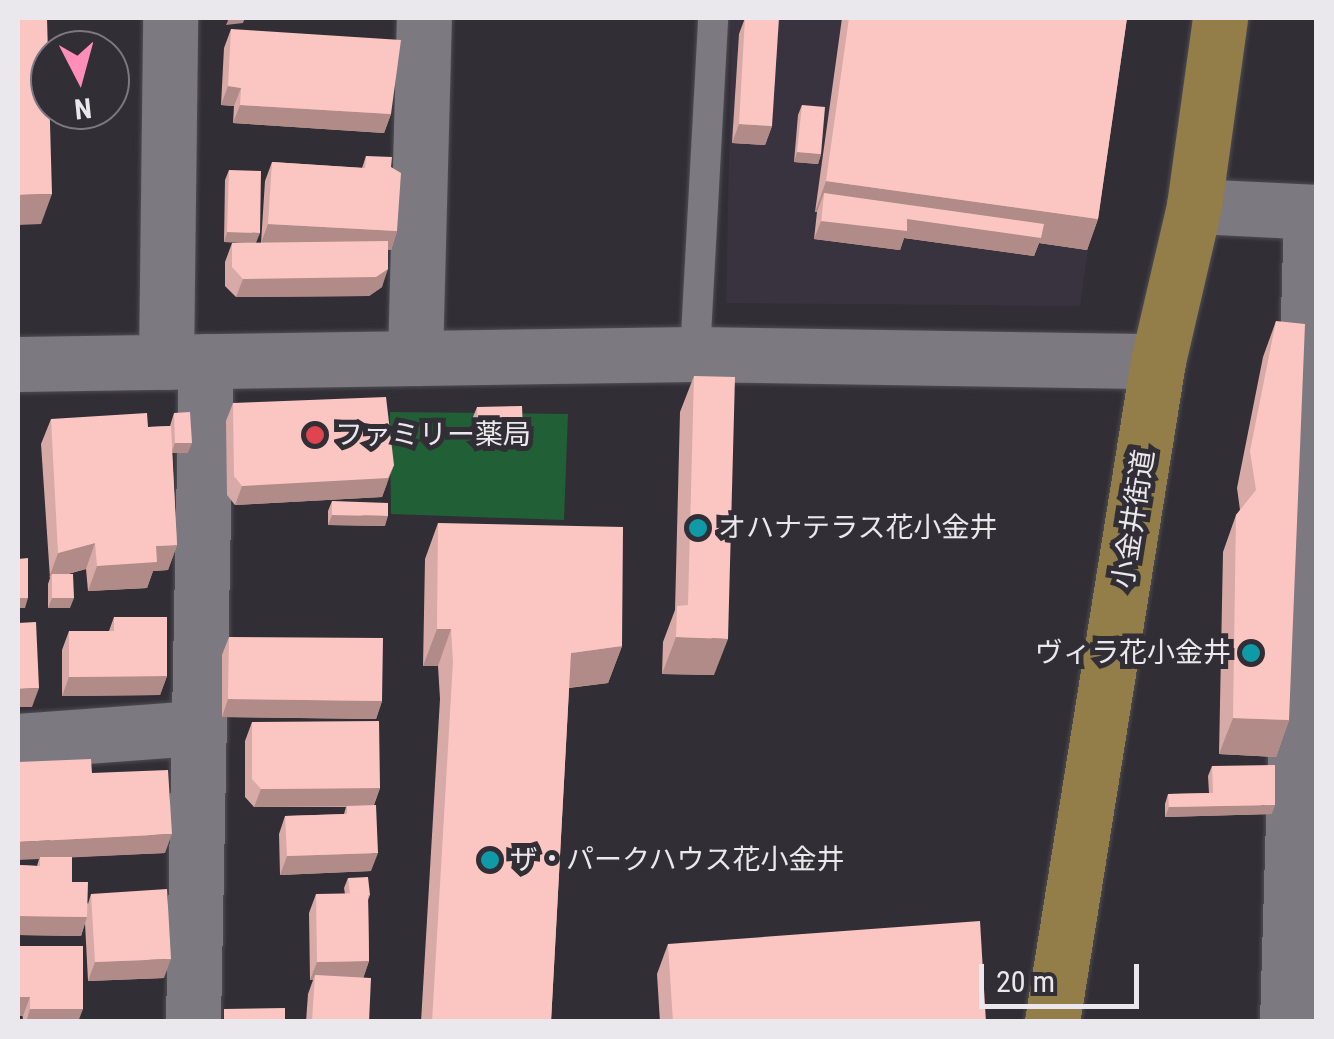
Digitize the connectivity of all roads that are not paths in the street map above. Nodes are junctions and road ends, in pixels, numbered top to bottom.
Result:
1 (170, 18) edge
2 (424, 18) edge
3 (713, 18) edge
4 (1220, 18) edge
5 (1194, 206) junction
6 (1314, 212) edge
7 (695, 354) junction
8 (415, 358) junction
9 (186, 361) junction
10 (1158, 361) junction
11 (18, 364) edge
12 (194, 728) junction
13 (18, 741) edge
14 (1304, 838) edge
15 (193, 1022) edge
16 (1052, 1022) edge
17 (1287, 1022) edge

1 - 9 street
2 - 8 street
3 - 7 lane
4 - 5 main road, 小金井街道
5 - 6 street
5 - 10 main road, 小金井街道
6 - 14 street
7 - 8 street
7 - 10 street
8 - 9 street
9 - 11 street
9 - 12 street
10 - 16 main road, 小金井街道
12 - 13 street
12 - 15 street
14 - 17 street

